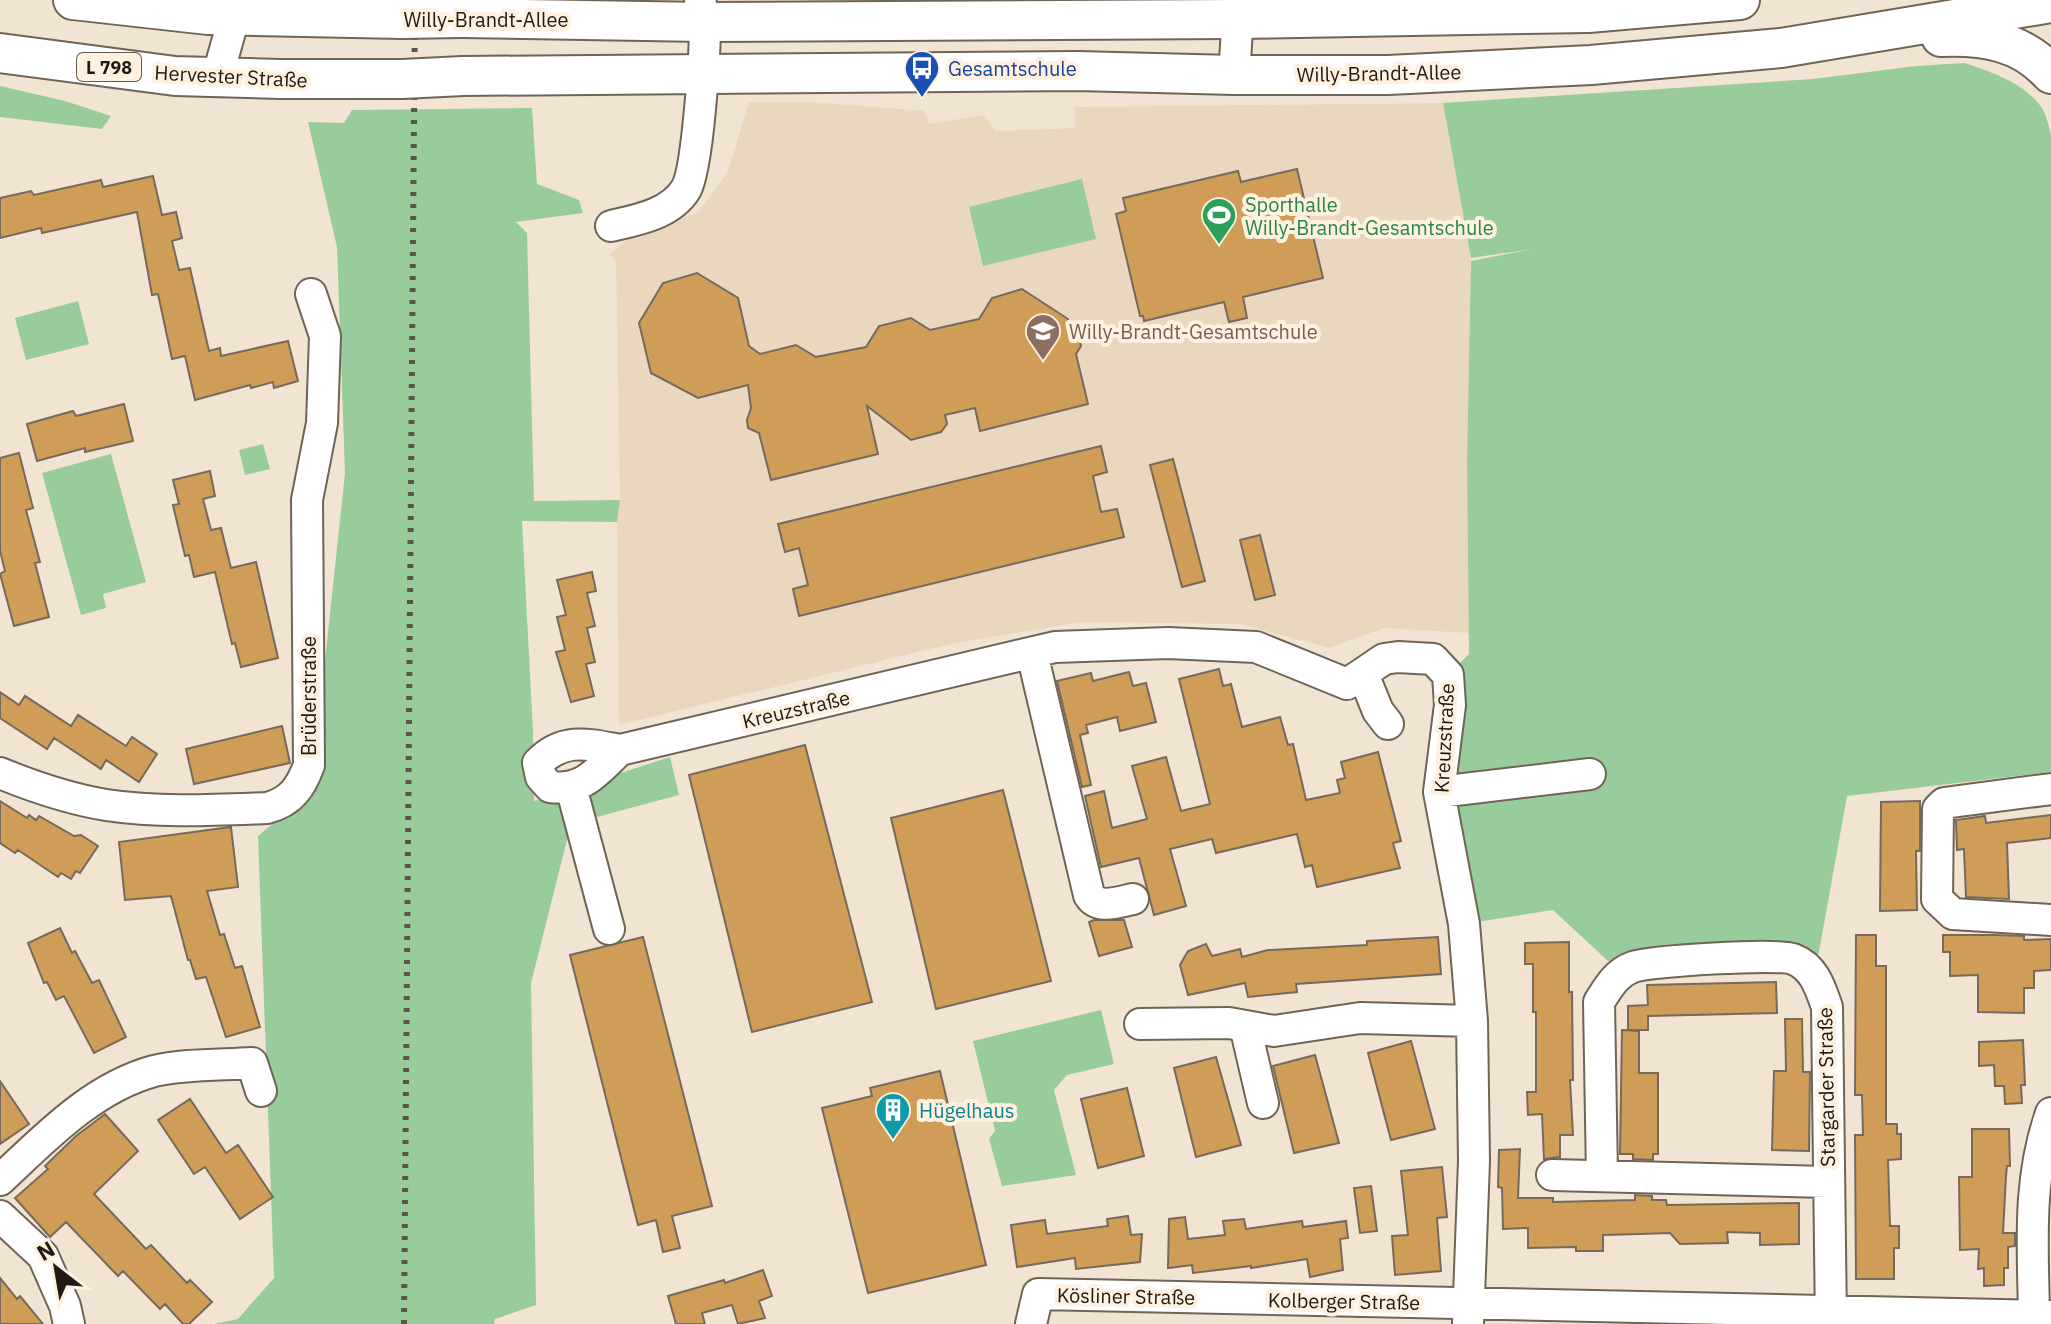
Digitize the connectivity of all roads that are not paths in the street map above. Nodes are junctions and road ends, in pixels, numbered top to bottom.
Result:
1 (1740, 0) edge
2 (100, 2) edge
3 (315, 8) edge
4 (2047, 8) edge
5 (230, 9) edge
6 (1238, 10) edge
7 (702, 11) edge
8 (1811, 43) junction
9 (0, 53) edge
10 (2051, 74) edge
11 (702, 75) junction
12 (1234, 75) junction
13 (463, 76) joint
14 (217, 78) junction
15 (611, 226) dead end
16 (311, 294) dead end
17 (1032, 653) junction
18 (1363, 674) junction
19 (1388, 724) dead end
20 (620, 750) junction
21 (0, 773) edge
22 (1590, 774) dead end
23 (569, 789) junction
24 (2051, 789) edge
25 (1439, 792) junction
26 (1133, 899) dead end
27 (2051, 920) edge
28 (609, 929) dead end
29 (1472, 1021) junction
30 (1140, 1024) dead end
31 (1245, 1026) junction
32 (261, 1091) dead end
33 (1263, 1103) dead end
34 (2051, 1113) edge
35 (2045, 1151) edge
36 (1552, 1175) dead end
37 (1602, 1176) junction
38 (0, 1180) edge
39 (1828, 1182) junction
40 (0, 1216) edge
41 (1244, 1311) edge
42 (1469, 1314) edge
43 (1831, 1317) edge
44 (2043, 1317) edge
45 (69, 1324) edge
46 (1031, 1324) edge

1 - 6 main road, Willy-Brandt-Allee
2 - 5 main road
3 - 5 main road, Willy-Brandt-Allee
3 - 7 main road, Willy-Brandt-Allee, bridge
4 - 8 main road, Willy-Brandt-Allee
5 - 14 street
6 - 7 main road, Willy-Brandt-Allee
6 - 12 street
7 - 11 street
8 - 10 main road
8 - 12 main road, Willy-Brandt-Allee
9 - 14 main road, Hervester Straße / L 798
11 - 12 main road, Willy-Brandt-Allee
11 - 13 main road, Willy-Brandt-Allee
11 - 15 street
13 - 14 main road, Hervester Straße, bridge
16 - 21 street, Brüderstraße
17 - 18 street, Kreuzstraße
17 - 20 street, Kreuzstraße
17 - 26 street
18 - 19 street
18 - 25 street, Kreuzstraße
20 - 23 street, Kreuzstraße
20 - 23 street, Kreuzstraße
22 - 25 street
23 - 28 street
24 - 27 street
25 - 29 street, Kreuzstraße
29 - 31 street
29 - 42 street, Kreuzstraße
30 - 31 street
31 - 33 street
32 - 38 street
34 - 35 street
35 - 44 street
36 - 37 street, Stargarder Straße
37 - 39 street, Stargarder Straße
37 - 39 street, Stargarder Straße
39 - 43 street, Stargarder Straße
40 - 45 street
41 - 42 street, Kolberger Straße
41 - 46 street, Kösliner Straße
42 - 43 street, Kolberger Straße
43 - 44 street, Kolberger Straße

